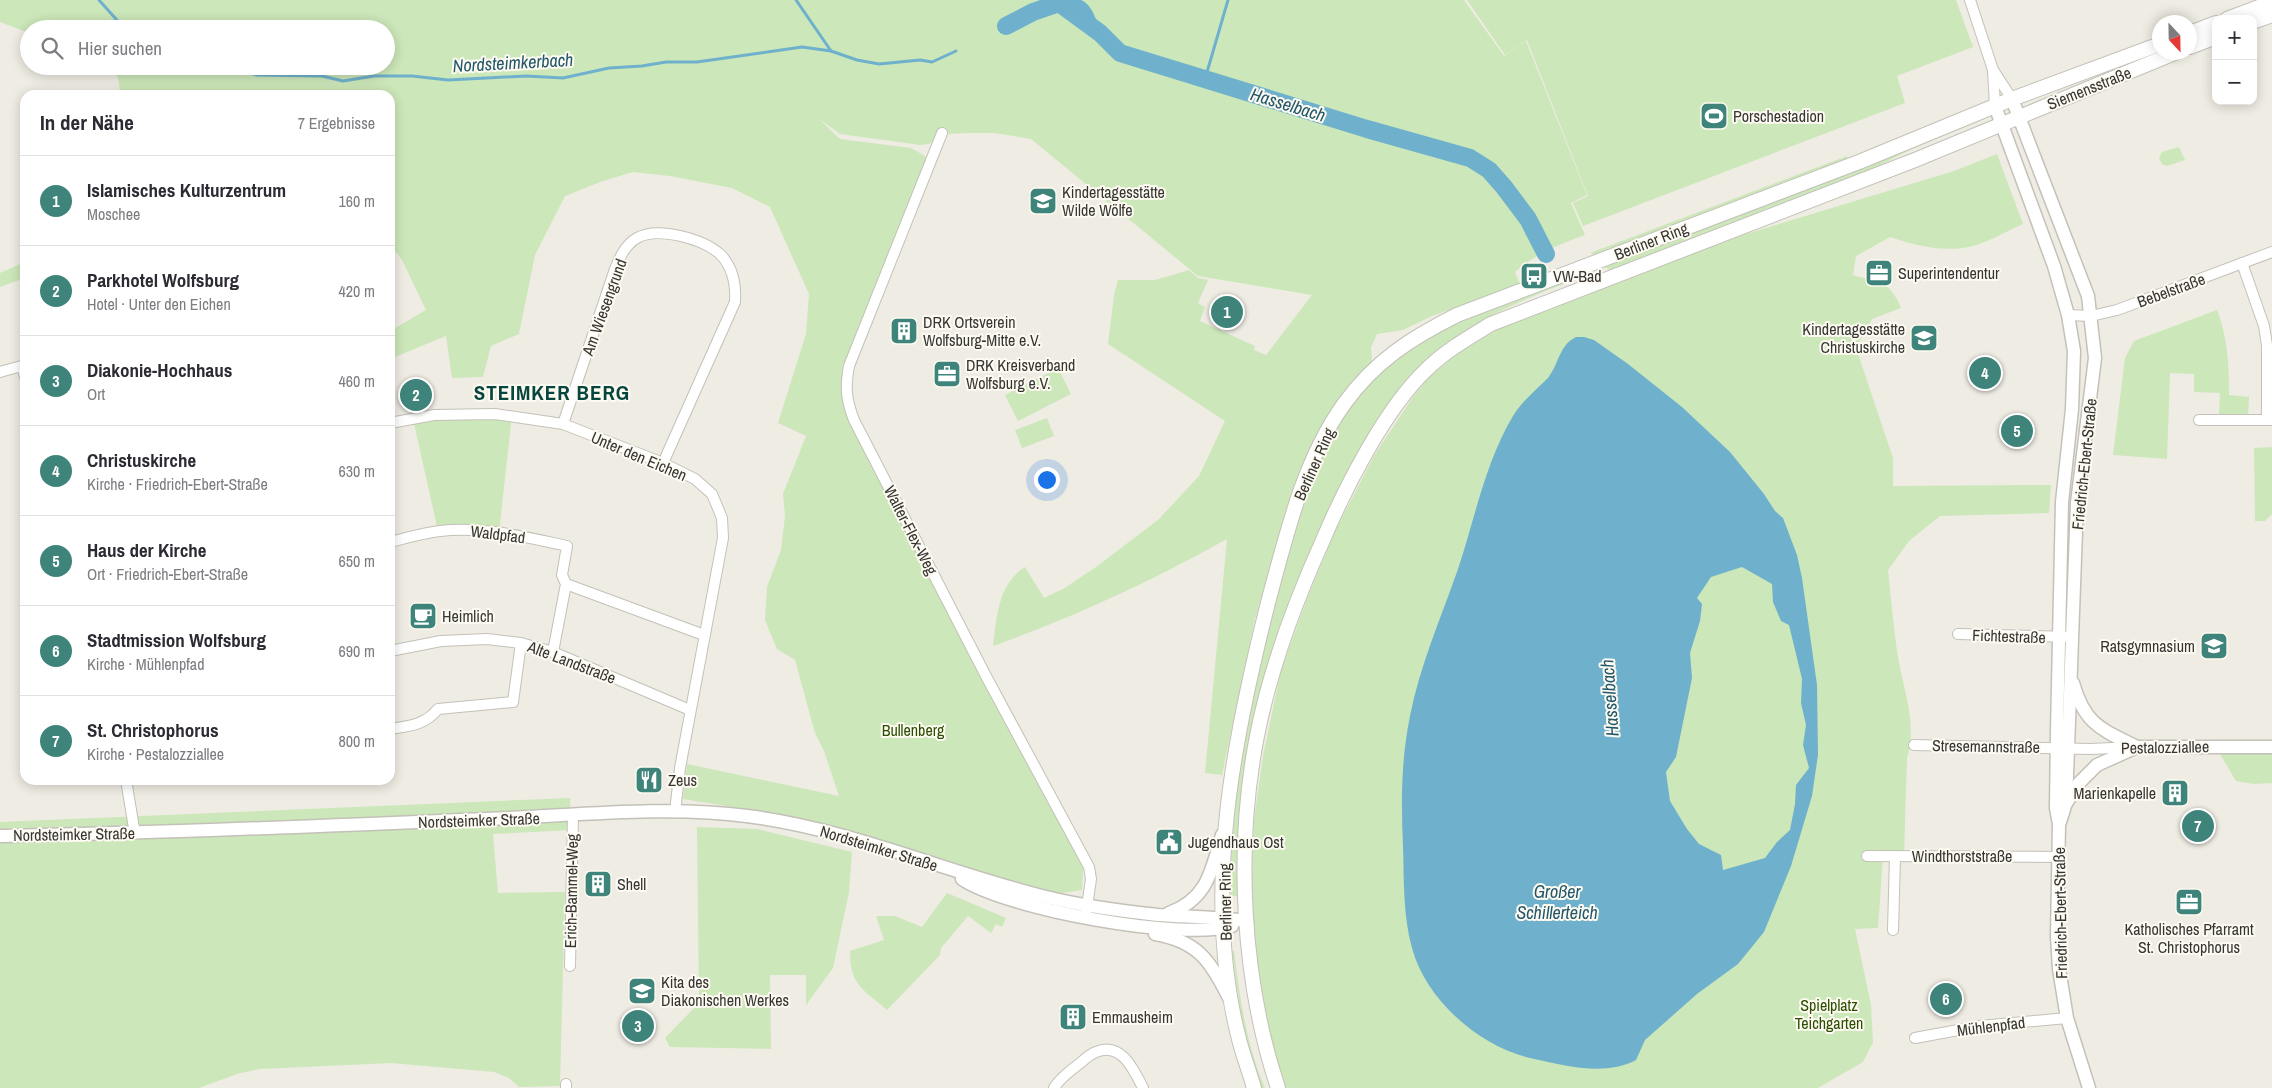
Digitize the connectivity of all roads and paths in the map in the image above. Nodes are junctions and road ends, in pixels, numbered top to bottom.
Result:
1 (1970, 0) edge
2 (2272, 2) edge
3 (2238, 15) edge
4 (2272, 15) edge
5 (2257, 21) edge
6 (2212, 25) edge
7 (2197, 30) edge
8 (2212, 39) edge
9 (2197, 44) edge
10 (2152, 47) edge
11 (2157, 60) edge
12 (1993, 70) junction
13 (2012, 99) junction
14 (1995, 106) junction
15 (2020, 116) junction
16 (2001, 124) junction
17 (942, 133) dead end
18 (2272, 252) edge
19 (2242, 263) junction
20 (2068, 315) junction
21 (2091, 316) junction
22 (20, 367) edge
23 (0, 372) edge
24 (2199, 420) dead end
25 (2270, 420) edge
26 (395, 422) edge
27 (563, 424) junction
28 (663, 463) junction
29 (395, 541) edge
30 (566, 584) junction
31 (1958, 634) dead end
32 (704, 635) junction
33 (2060, 637) junction
34 (2073, 637) junction
35 (521, 643) junction
36 (395, 650) edge
37 (554, 652) junction
38 (2072, 678) junction
39 (690, 710) junction
40 (395, 729) edge
41 (1914, 745) dead end
42 (2137, 747) junction
43 (2272, 747) edge
44 (2062, 748) junction
45 (129, 785) edge
46 (2066, 803) junction
47 (675, 812) junction
48 (573, 815) junction
49 (2059, 824) junction
50 (1225, 825) junction
51 (135, 834) junction
52 (0, 836) edge
53 (1867, 856) dead end
54 (1895, 856) junction
55 (2058, 856) junction
56 (1087, 911) junction
57 (1162, 915) junction
58 (1247, 921) junction
59 (1117, 922) junction
60 (1223, 923) junction
61 (1892, 930) dead end
62 (570, 966) dead end
63 (1232, 1004) junction
64 (2067, 1018) junction
65 (1915, 1038) dead end
66 (1054, 1088) edge
67 (1143, 1088) edge
68 (1254, 1088) edge
69 (1278, 1088) edge
70 (2089, 1088) edge

1 - 12 street
2 - 3 main road
4 - 5 main road
6 - 7 main road
8 - 9 main road
10 - 13 main road, Siemensstraße
11 - 15 main road, Siemensstraße
12 - 13 street
12 - 14 street
13 - 14 main road, Siemensstraße
13 - 15 street, Friedrich-Ebert-Straße
14 - 16 street, Friedrich-Ebert-Straße
14 - 50 main road, Berliner Ring
15 - 16 main road, Siemensstraße
15 - 21 street, Friedrich-Ebert-Straße
16 - 20 street, Friedrich-Ebert-Straße
16 - 58 main road, Berliner Ring
17 - 56 street, Walter-Flex-Weg
18 - 19 street, Bebelstraße
19 - 21 street, Bebelstraße
19 - 25 street
20 - 21 street, Bebelstraße
20 - 33 street, Friedrich-Ebert-Straße
21 - 34 street, Friedrich-Ebert-Straße
22 - 23 street
24 - 25 street
26 - 27 street, Unter den Eichen
27 - 28 street, Unter den Eichen
27 - 28 street, Am Wiesengrund
28 - 32 street, Unter den Eichen
29 - 30 street, Waldpfad
30 - 32 street
30 - 37 street, Waldpfad
31 - 33 street, Fichtestraße
32 - 39 street, Unter den Eichen
33 - 34 street, Fichtestraße
33 - 44 street, Friedrich-Ebert-Straße
34 - 38 street, Friedrich-Ebert-Straße
35 - 36 street, Alte Landstraße
35 - 37 street, Alte Landstraße
35 - 40 street
37 - 39 street, Alte Landstraße
38 - 42 street
38 - 44 street, Friedrich-Ebert-Straße
39 - 47 street, Unter den Eichen
41 - 44 street, Stresemannstraße
42 - 43 street, Pestalozziallee
42 - 44 street, Pestalozziallee
42 - 46 street
44 - 46 street, Friedrich-Ebert-Straße
44 - 49 street, Friedrich-Ebert-Straße
45 - 51 street
46 - 49 street, Friedrich-Ebert-Straße
47 - 48 street, Nordsteimker Straße
47 - 56 street, Nordsteimker Straße
48 - 51 street, Nordsteimker Straße
48 - 62 street, Erich-Bammel-Weg
49 - 55 street, Friedrich-Ebert-Straße
50 - 57 street
50 - 60 main road, Berliner Ring
51 - 52 street, Nordsteimker Straße
53 - 54 street, Windthorststraße
54 - 55 street, Windthorststraße
54 - 61 street
55 - 64 street, Friedrich-Ebert-Straße
56 - 57 street, Nordsteimker Straße
56 - 59 street, Nordsteimker Straße
57 - 60 street, Nordsteimker Straße
58 - 60 street, Nordsteimker Straße
58 - 69 main road, Berliner Ring
59 - 60 street, Nordsteimker Straße
59 - 63 street
60 - 63 main road, Berliner Ring
63 - 68 main road, Berliner Ring
64 - 65 street, Mühlenpfad
64 - 70 street, Friedrich-Ebert-Straße
66 - 67 street

